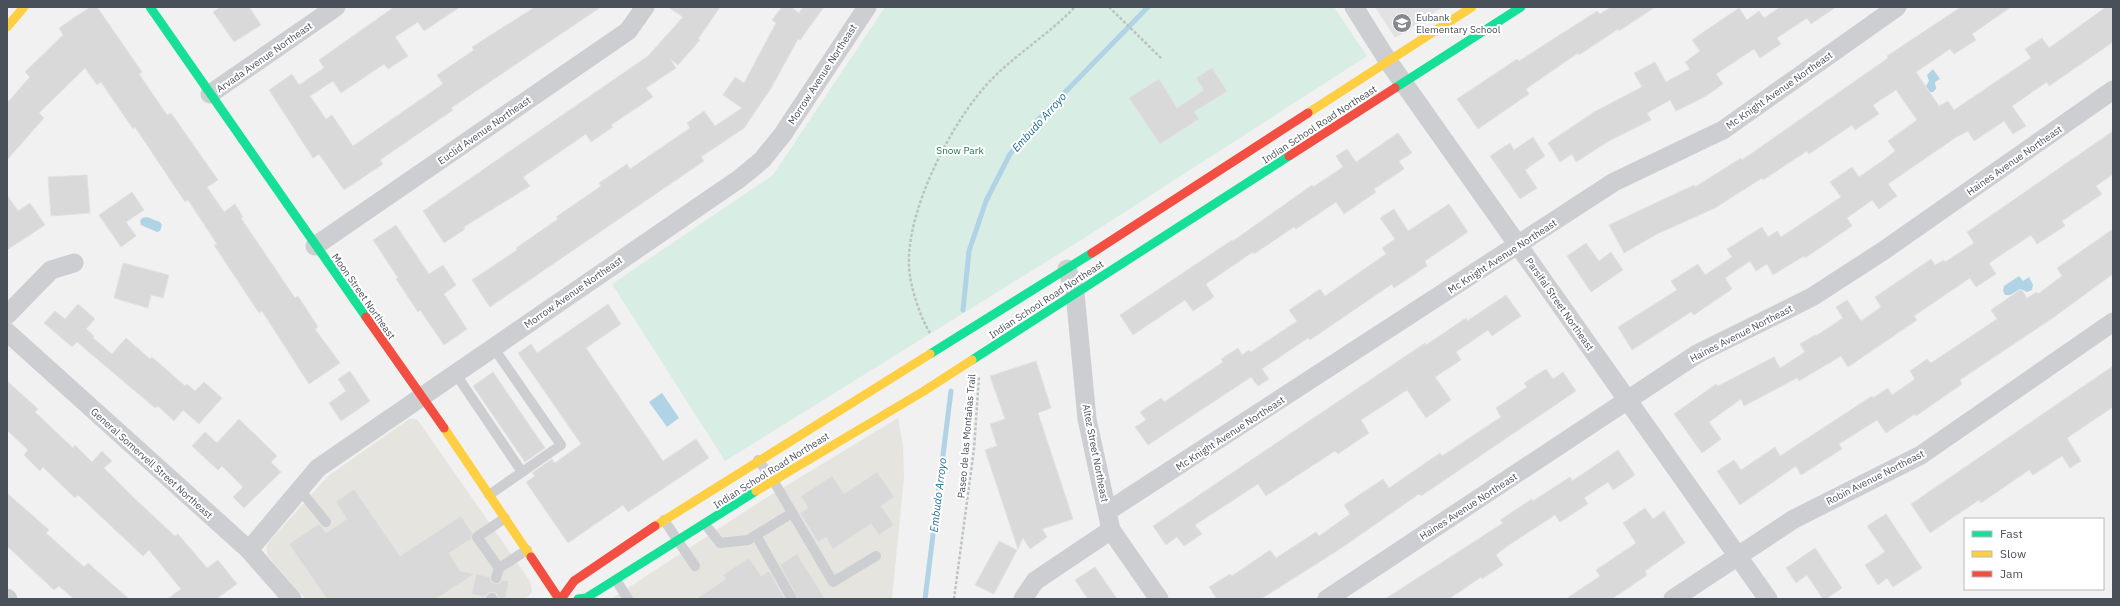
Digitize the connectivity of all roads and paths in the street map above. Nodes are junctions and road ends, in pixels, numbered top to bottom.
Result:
1 (24, 7) edge
2 (150, 7) edge
3 (336, 7) edge
4 (645, 7) edge
5 (866, 7) edge
6 (1074, 7) edge
7 (1109, 7) edge
8 (1354, 7) edge
9 (1472, 7) edge
10 (1521, 7) edge
11 (1897, 7) edge
12 (7, 27) edge
13 (1162, 59) dead end
14 (1388, 61) junction
15 (1404, 82) junction
16 (2113, 90) edge
17 (210, 94) junction
18 (315, 246) junction
19 (1518, 246) junction
20 (74, 263) dead end
21 (1066, 269) junction
22 (1075, 293) junction
23 (7, 315) edge
24 (2113, 322) edge
25 (7, 332) edge
26 (493, 347) junction
27 (935, 350) junction
28 (964, 365) junction
29 (455, 374) junction
30 (422, 396) junction
31 (1628, 400) junction
32 (758, 460) junction
33 (522, 472) junction
34 (773, 480) junction
35 (300, 490) junction
36 (489, 495) junction
37 (1108, 511) junction
38 (792, 514) junction
39 (505, 518) junction
40 (664, 520) junction
41 (326, 522) dead end
42 (705, 524) junction
43 (1111, 530) junction
44 (756, 535) junction
45 (678, 541) junction
46 (249, 550) junction
47 (527, 550) junction
48 (876, 556) dead end
49 (1738, 556) junction
50 (695, 566) dead end
51 (499, 568) junction
52 (496, 578) dead end
53 (616, 580) junction
54 (292, 599) edge
55 (560, 599) edge
56 (578, 599) edge
57 (628, 599) edge
58 (792, 599) edge
59 (954, 599) edge
60 (1023, 599) edge
61 (1159, 599) edge
62 (1327, 599) edge
63 (1673, 599) edge
64 (1768, 599) edge

1 - 12 street
2 - 17 street, Moon Street Northeast
3 - 17 street, Arvada Avenue Northeast
4 - 18 street, Euclid Avenue Northeast
5 - 26 street, Morrow Avenue Northeast
6 - 27 path
7 - 13 path
8 - 14 street, Parsifal Street Northeast
9 - 14 street, Indian School Road Northeast
10 - 15 street, Indian School Road Northeast
11 - 19 street, Mc Knight Avenue Northeast
14 - 15 street, Parsifal Street Northeast
14 - 21 street, Indian School Road Northeast
15 - 19 street, Parsifal Street Northeast
15 - 22 street, Indian School Road Northeast
16 - 31 street, Haines Avenue Northeast
17 - 18 street, Moon Street Northeast
18 - 30 street, Moon Street Northeast
19 - 31 street, Parsifal Street Northeast
19 - 37 street, Mc Knight Avenue Northeast
20 - 23 street
21 - 22 street, Altez Street Northeast
21 - 27 street, Indian School Road Northeast
22 - 28 street, Indian School Road Northeast
22 - 37 street, Altez Street Northeast
24 - 49 street, Robin Avenue Northeast
25 - 46 street, General Somervell Street Northeast
26 - 29 street, Morrow Avenue Northeast
26 - 33 lane
27 - 32 street, Indian School Road Northeast
28 - 34 street, Indian School Road Northeast
28 - 59 path, Paseo de las Montañas Trail
29 - 30 street, Morrow Avenue Northeast
29 - 33 lane
30 - 35 street, Morrow Avenue Northeast
30 - 36 street, Moon Street Northeast
31 - 49 street, Parsifal Street Northeast
31 - 62 street, Haines Avenue Northeast
32 - 34 lane
32 - 40 street, Indian School Road Northeast
33 - 36 lane
34 - 38 lane
34 - 42 street, Indian School Road Northeast
35 - 41 lane
35 - 46 street, Morrow Avenue Northeast
36 - 39 street, Moon Street Northeast
37 - 43 street, Altez Street Northeast
38 - 44 lane
38 - 48 lane
39 - 47 street, Moon Street Northeast
39 - 51 lane
40 - 45 lane
40 - 55 street, Indian School Road Northeast
42 - 44 lane
42 - 45 street, Indian School Road Northeast
43 - 60 street
43 - 61 street, Altez Street Northeast
44 - 58 lane
45 - 50 lane
45 - 53 street, Indian School Road Northeast
46 - 54 street, General Somervell Street Northeast
47 - 51 lane
47 - 55 street, Moon Street Northeast
49 - 63 street, Robin Avenue Northeast
49 - 64 street, Parsifal Street Northeast
51 - 52 lane
53 - 56 street, Indian School Road Northeast
53 - 57 lane

